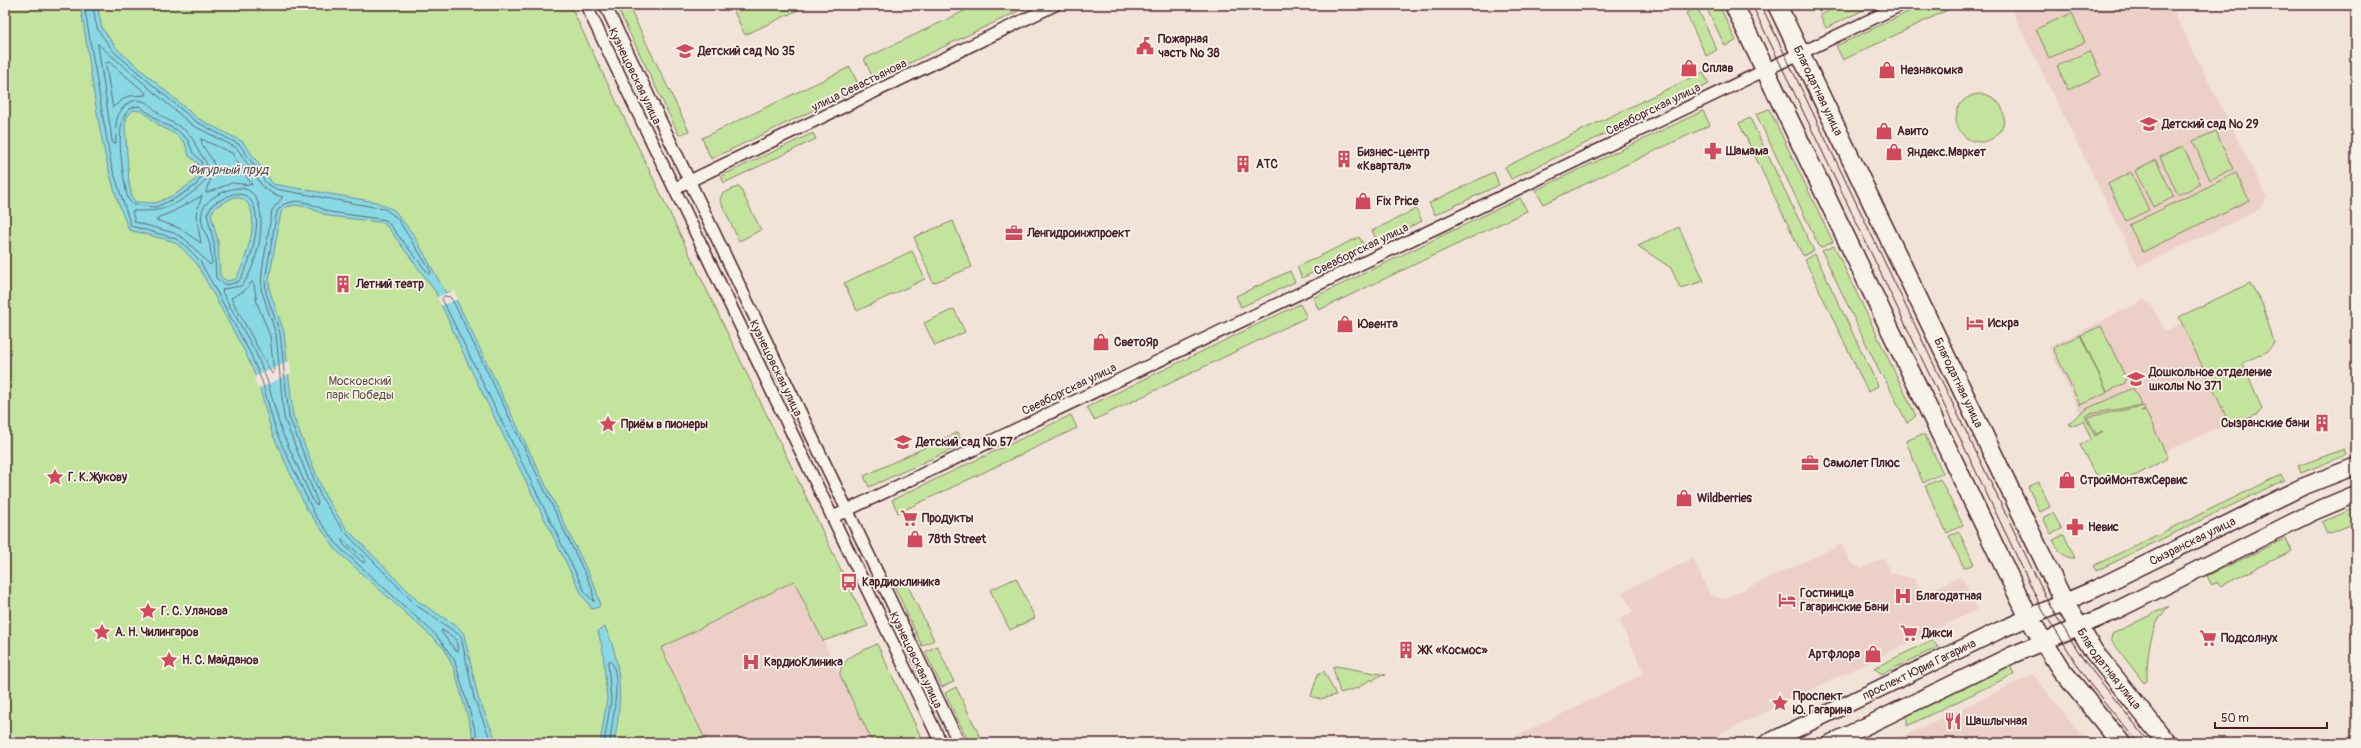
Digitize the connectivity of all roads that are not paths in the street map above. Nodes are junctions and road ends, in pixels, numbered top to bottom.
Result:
1 (586, 5) edge
2 (605, 5) edge
3 (1055, 5) edge
4 (1734, 5) edge
5 (1777, 5) edge
6 (1901, 5) edge
7 (1800, 53) junction
8 (1765, 70) junction
9 (690, 181) junction
10 (675, 188) junction
11 (2356, 466) edge
12 (2356, 494) edge
13 (848, 510) junction
14 (833, 517) junction
15 (2064, 602) junction
16 (2029, 618) junction
17 (2078, 628) junction
18 (2042, 643) junction
19 (941, 743) edge
20 (959, 743) edge
21 (1767, 743) edge
22 (1832, 743) edge
23 (2120, 743) edge
24 (2167, 743) edge

1 - 10 street, Кузнецовская улица
2 - 9 street, Кузнецовская улица
3 - 9 street, улица Севастьянова
4 - 8 main road
5 - 7 main road, Благодатная улица
6 - 7 street, Свеаборгская улица
7 - 8 street, Свеаборгская улица
7 - 15 main road, Благодатная улица
8 - 13 street, Свеаборгская улица
8 - 16 main road
9 - 10 street, улица Севастьянова
9 - 13 street, Кузнецовская улица
10 - 14 street, Кузнецовская улица
11 - 15 street, Сызранская улица
12 - 17 street
13 - 14 street, Свеаборгская улица
13 - 20 street, Кузнецовская улица
14 - 19 street, Кузнецовская улица
15 - 16 street, Сызранская улица
15 - 17 main road, Благодатная улица
16 - 18 main road
16 - 21 street, проспект Юрия Гагарина
17 - 18 street
17 - 24 main road, Благодатная улица
18 - 22 street
18 - 23 main road

